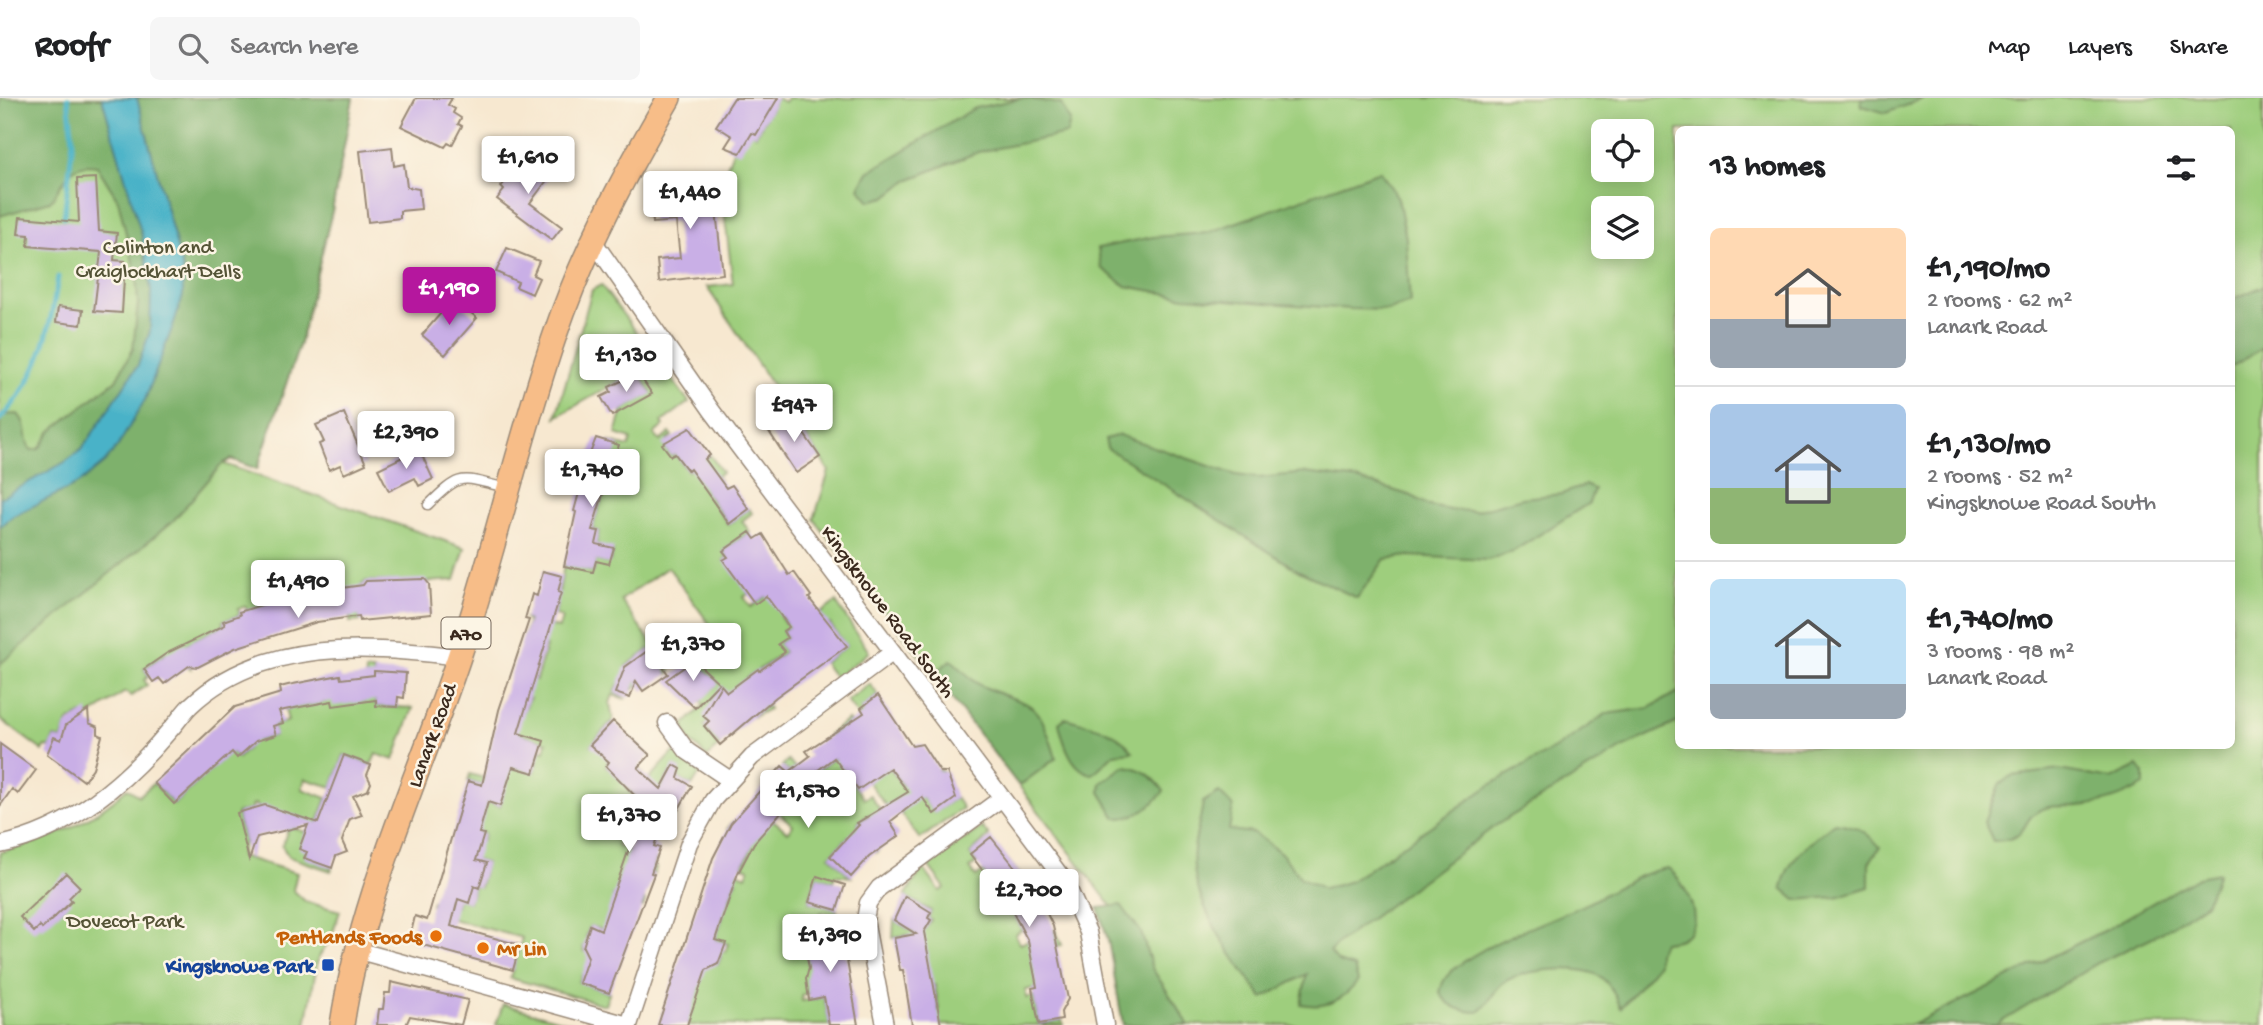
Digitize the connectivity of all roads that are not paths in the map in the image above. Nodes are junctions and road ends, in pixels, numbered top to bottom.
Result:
1 (669, 98) edge
2 (594, 242) junction
3 (510, 489) junction
4 (428, 505) dead end
5 (893, 652) junction
6 (459, 657) junction
7 (667, 723) dead end
8 (730, 779) junction
9 (1002, 798) junction
10 (0, 845) edge
11 (356, 950) junction
12 (342, 1025) edge
13 (628, 1025) edge
14 (885, 1025) edge
15 (1105, 1025) edge

1 - 2 main road, Lanark Road / A70
2 - 3 main road, Lanark Road / A70
2 - 5 street, Kingsknowe Road South
3 - 4 lane
3 - 6 main road, Lanark Road / A70
5 - 8 street
5 - 9 street, Kingsknowe Road South
6 - 10 street
6 - 11 main road, Lanark Road / A70
7 - 8 street
8 - 13 street
9 - 14 street
9 - 15 street, Kingsknowe Road South
11 - 12 main road, Lanark Road / A70
11 - 13 street

